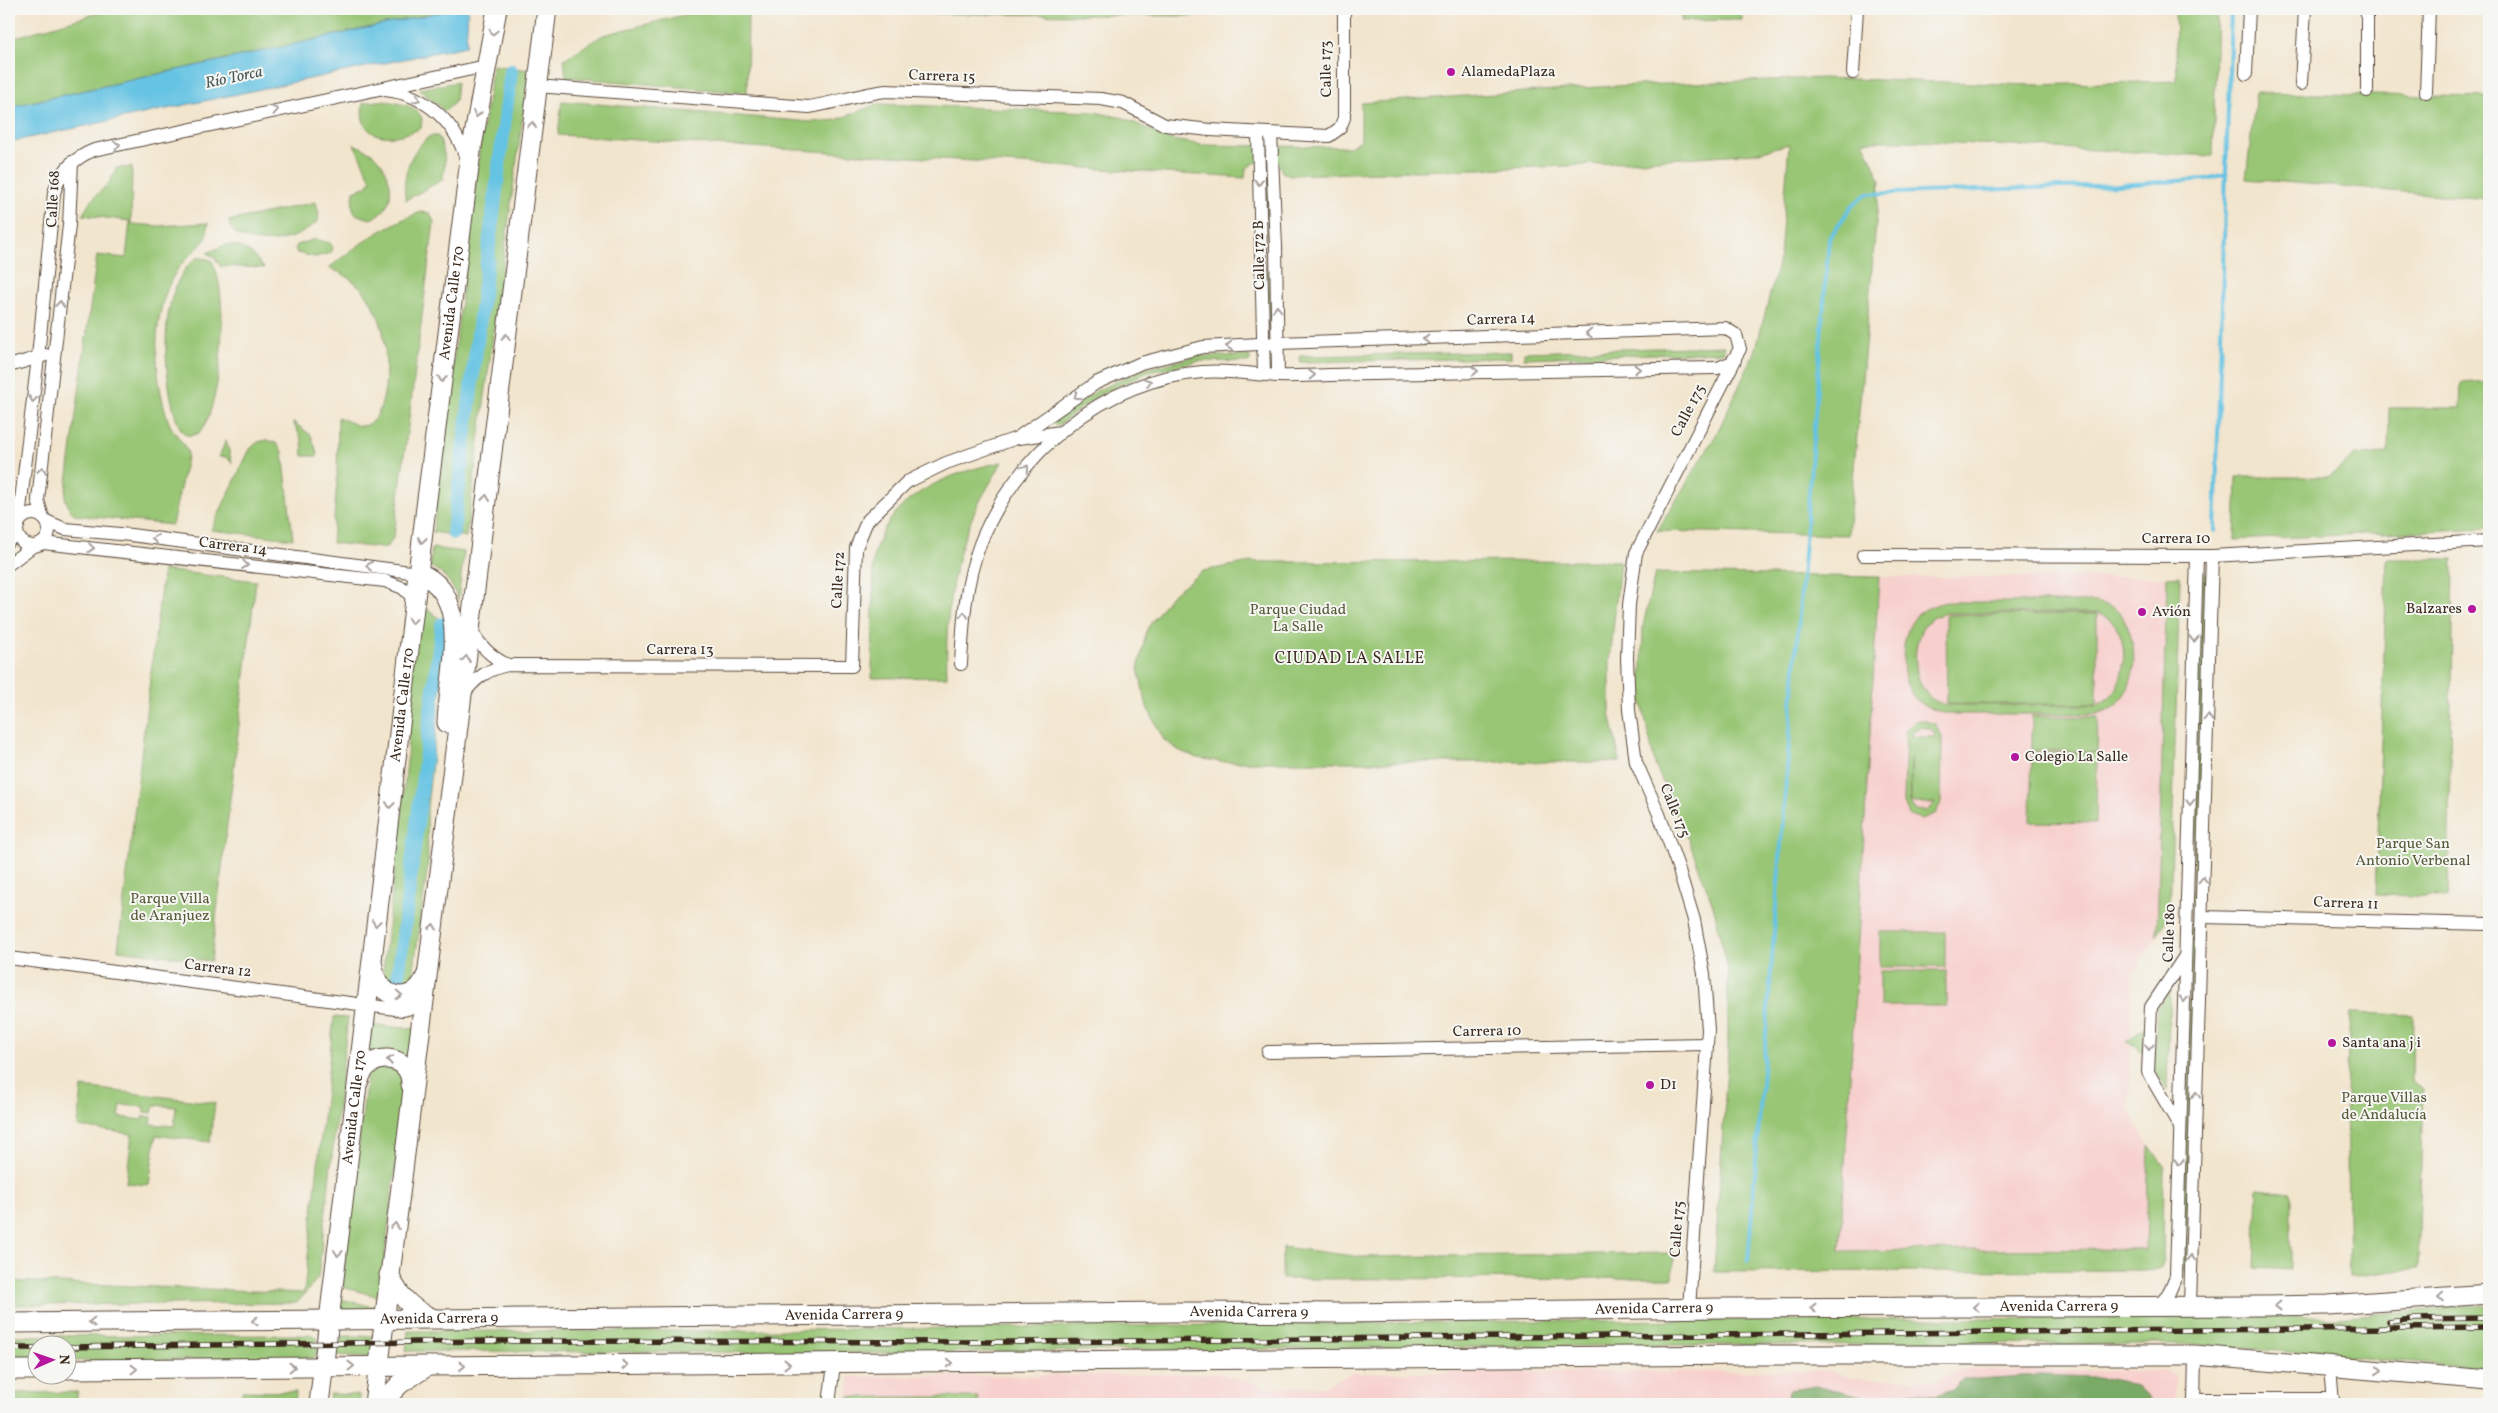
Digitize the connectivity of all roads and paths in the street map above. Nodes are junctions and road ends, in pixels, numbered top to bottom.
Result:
1 (497, 9) edge
2 (547, 9) edge
3 (1344, 9) edge
4 (1857, 9) edge
5 (2249, 9) edge
6 (2305, 9) edge
7 (2367, 9) edge
8 (2429, 9) edge
9 (486, 66) junction
10 (1853, 73) dead end
11 (2246, 74) dead end
12 (2301, 84) dead end
13 (538, 86) junction
14 (370, 89) junction
15 (2367, 91) dead end
16 (2426, 92) dead end
17 (1340, 128) joint
18 (1258, 133) junction
19 (1271, 134) junction
20 (72, 162) junction
21 (469, 171) junction
22 (1278, 343) junction
23 (1263, 344) junction
24 (1740, 349) junction
25 (55, 352) junction
26 (38, 357) junction
27 (9, 366) edge
28 (1264, 374) junction
29 (1278, 376) junction
30 (1061, 432) junction
31 (1017, 438) junction
32 (44, 520) junction
33 (18, 526) junction
34 (9, 541) edge
35 (2489, 541) edge
36 (38, 544) junction
37 (1863, 555) dead end
38 (2197, 556) junction
39 (2212, 556) junction
40 (9, 564) edge
41 (418, 573) junction
42 (414, 599) junction
43 (470, 627) junction
44 (508, 664) junction
45 (961, 664) dead end
46 (852, 666) joint
47 (462, 697) junction
48 (447, 812) junction
49 (2202, 916) junction
50 (2489, 924) edge
51 (372, 956) junction
52 (2185, 956) junction
53 (9, 958) edge
54 (427, 975) junction
55 (367, 1005) junction
56 (423, 1005) junction
57 (1707, 1044) junction
58 (1268, 1052) dead end
59 (411, 1096) junction
60 (356, 1097) junction
61 (2180, 1128) junction
62 (389, 1275) junction
63 (2489, 1294) edge
64 (2158, 1306) junction
65 (2190, 1306) junction
66 (1689, 1309) junction
67 (434, 1318) junction
68 (384, 1319) junction
69 (329, 1320) junction
70 (9, 1323) edge
71 (2195, 1355) junction
72 (834, 1364) junction
73 (378, 1366) junction
74 (428, 1366) junction
75 (2330, 1366) junction
76 (324, 1367) junction
77 (78, 1369) edge
78 (9, 1370) edge
79 (28, 1370) edge
80 (2489, 1380) edge
81 (2333, 1401) edge
82 (2194, 1402) edge
83 (319, 1404) edge
84 (374, 1404) edge
85 (381, 1404) edge
86 (829, 1404) edge

1 -> 9 main road, Avenida Calle 170
2 - 13 main road
3 - 17 street, Calle 173
4 - 10 street
5 - 11 street
6 - 12 street
7 - 15 street
8 - 16 street
9 - 14 street
9 -> 21 main road, Avenida Calle 170
13 - 18 street, Carrera 15
43 -> 13 main road
20 -> 14 street
14 -> 21 street
17 - 19 street, Carrera 15
18 - 19 street, Carrera 15
18 -> 23 street, Calle 172 B
22 -> 19 street, Calle 172 B
25 -> 20 street, Calle 168
20 - 26 street, Calle 168
21 -> 41 main road, Avenida Calle 170
22 - 23 street, Carrera 14
24 -> 22 street, Carrera 14
22 - 29 street, Calle 172 B
23 - 28 street, Calle 172 B
23 -> 31 street, Carrera 14
29 -> 24 street
24 - 57 street, Calle 175
25 - 26 street
32 -> 25 street, Calle 168
26 - 27 street
26 -> 33 street, Calle 168
28 - 29 street
30 -> 28 street
30 - 31 street
45 -> 30 street
31 - 46 street, Calle 172
32 - 33 street
32 - 36 street
41 -> 32 street, Carrera 14
33 - 34 street
33 - 36 street
35 - 39 street, Carrera 10
36 - 40 street
36 -> 42 street, Carrera 14
37 - 38 street, Carrera 10
38 - 39 street, Carrera 10
38 -> 52 street, Calle 180
49 -> 39 street, Calle 180
41 - 42 main road, Avenida Calle 170
41 - 48 main road
42 -> 51 main road, Avenida Calle 170
43 - 44 street, Carrera 13
47 -> 43 main road
44 - 46 street, Carrera 13
44 - 47 street, Carrera 13
47 - 48 main road
54 -> 48 main road
49 - 50 street, Carrera 11
65 -> 49 street, Calle 180
51 -> 54 main road
51 - 55 main road, Avenida Calle 170
52 -> 61 street, Calle 180
52 -> 61 street
53 - 55 street, Carrera 12
54 - 56 main road
55 - 56 street, Carrera 12
55 - 60 main road, Avenida Calle 170
56 - 59 main road
57 - 58 street, Carrera 10
57 - 66 street, Calle 175
59 -> 60 main road
62 -> 59 main road
60 -> 69 main road, Avenida Calle 170
61 -> 64 street, Calle 180
62 - 67 main road
62 - 68 main road
63 -> 65 main road, Avenida Carrera 9
64 - 65 main road, Avenida Carrera 9
64 -> 66 main road, Avenida Carrera 9
66 - 67 main road, Avenida Carrera 9
67 - 68 main road, Avenida Carrera 9
68 - 69 main road, Avenida Carrera 9
68 - 73 main road
69 -> 70 main road, Avenida Carrera 9
69 - 76 main road, Avenida Calle 170
72 -> 71 main road
71 - 75 main road
71 - 82 street
74 -> 72 main road
72 - 86 street
73 - 74 main road
76 -> 73 main road
73 - 84 main road
74 - 85 main road
75 -> 80 main road
75 - 81 street
77 -> 76 main road
76 - 83 main road, Avenida Calle 170
78 - 79 main road
81 - 82 street

